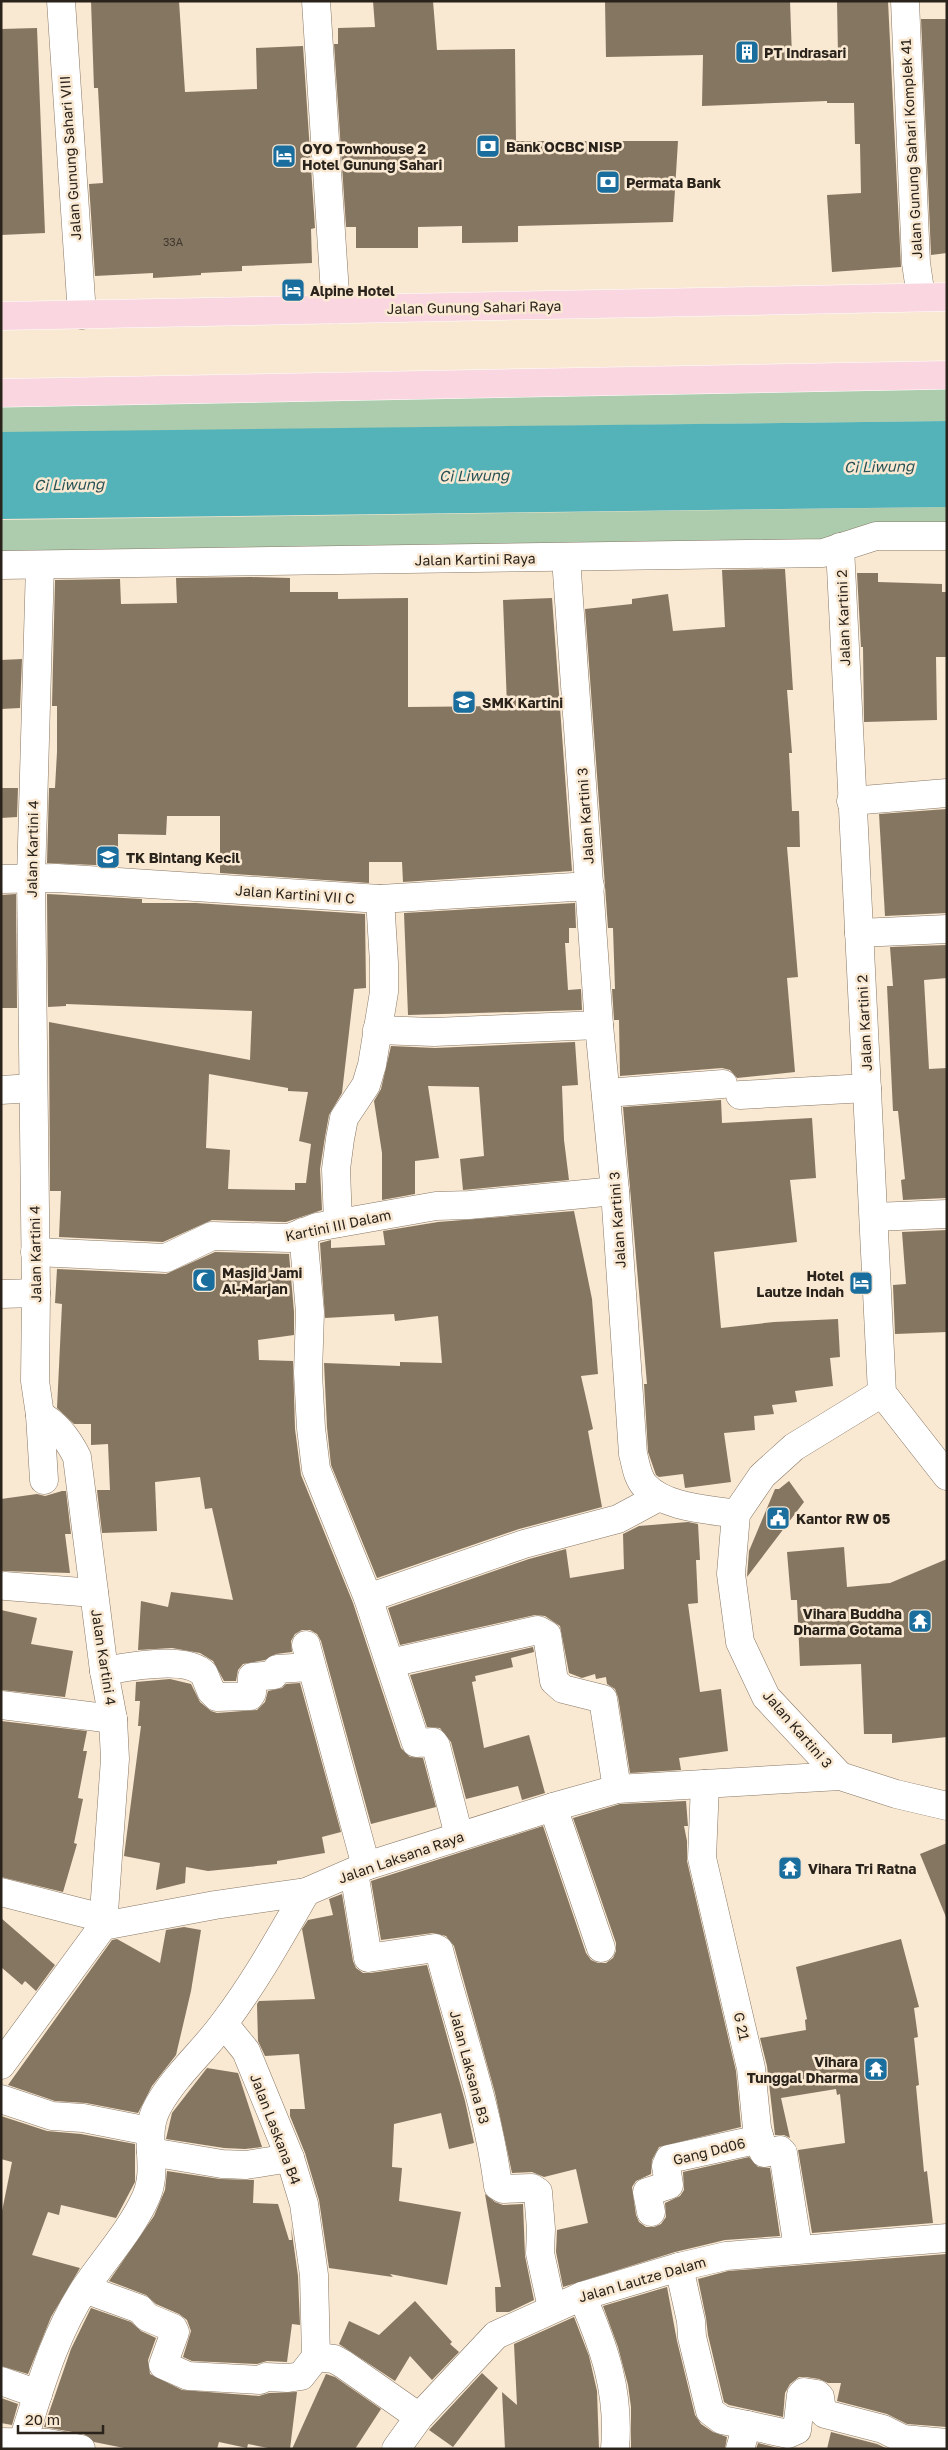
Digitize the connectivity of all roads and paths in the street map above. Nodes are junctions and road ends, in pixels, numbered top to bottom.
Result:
1 (60, 1) edge
2 (316, 1) edge
3 (905, 1) edge
4 (934, 297) edge
5 (336, 309) junction
6 (82, 315) junction
7 (1, 316) edge
8 (947, 375) edge
9 (1, 393) edge
10 (947, 536) edge
11 (840, 547) junction
12 (566, 558) junction
13 (1, 565) edge
14 (40, 565) junction
15 (947, 793) edge
16 (851, 801) junction
17 (1, 879) edge
18 (31, 879) junction
19 (590, 886) junction
20 (380, 899) junction
21 (947, 929) edge
22 (859, 934) junction
23 (600, 1025) junction
24 (377, 1030) junction
25 (32, 1088) junction
26 (867, 1088) junction
27 (1, 1090) edge
28 (606, 1093) junction
29 (615, 1191) junction
30 (947, 1214) edge
31 (874, 1217) junction
32 (338, 1223) junction
33 (303, 1232) junction
34 (35, 1252) junction
35 (36, 1293) junction
36 (1, 1294) edge
37 (882, 1393) junction
38 (40, 1415) junction
39 (947, 1476) edge
40 (44, 1480) dead end
41 (659, 1497) junction
42 (736, 1514) junction
43 (5, 1586) dead end
44 (94, 1593) junction
45 (368, 1598) junction
46 (390, 1663) junction
47 (104, 1671) junction
48 (1, 1705) edge
49 (113, 1719) junction
50 (840, 1776) junction
51 (705, 1784) junction
52 (617, 1790) junction
53 (947, 1806) edge
54 (553, 1807) junction
55 (459, 1836) junction
56 (360, 1869) junction
57 (1, 1892) edge
58 (306, 1892) junction
59 (103, 1922) junction
60 (602, 1948) dead end
61 (224, 2024) junction
62 (1, 2064) edge
63 (1, 2099) edge
64 (760, 2139) junction
65 (150, 2141) junction
66 (290, 2158) junction
67 (651, 2212) dead end
68 (947, 2238) edge
69 (798, 2248) junction
70 (679, 2267) junction
71 (85, 2289) junction
72 (582, 2296) junction
73 (552, 2308) junction
74 (316, 2357) junction
75 (1, 2381) edge
76 (38, 2394) junction
77 (419, 2417) junction
78 (744, 2437) edge
79 (947, 2443) edge
80 (9, 2444) edge
81 (81, 2449) edge
82 (396, 2449) edge
83 (615, 2449) edge

1 - 6 street, Jalan Gunung Sahari VIII
2 - 5 street
3 - 4 street, Jalan Gunung Sahari Komplek 41
4 - 5 main road, Jalan Gunung Sahari Raya
5 - 6 main road, Jalan Gunung Sahari Raya
6 - 7 main road, Jalan Gunung Sahari Raya
8 - 9 main road
10 - 11 street, Jalan Kartini Raya
11 - 12 street, Jalan Kartini Raya
11 - 16 street, Jalan Kartini 2
12 - 14 street, Jalan Kartini Raya
12 - 19 street, Jalan Kartini 3
13 - 14 street, Jalan Kartini Raya
14 - 18 street, Jalan Kartini 4
15 - 16 street
16 - 22 street, Jalan Kartini 2
17 - 18 street, Jalan Kartini VII C
18 - 20 street, Jalan Kartini VII C
18 - 25 street, Jalan Kartini 4
19 - 20 street, Jalan Kartini VII C
19 - 23 street, Jalan Kartini 3
20 - 24 street
21 - 22 street
22 - 26 street, Jalan Kartini 2
23 - 24 street
23 - 28 street, Jalan Kartini 3
24 - 32 street
25 - 27 street
25 - 34 street, Jalan Kartini 4
26 - 28 street
26 - 31 street, Jalan Kartini 2
28 - 29 street, Jalan Kartini 3
29 - 32 street, Kartini III Dalam
29 - 41 street, Jalan Kartini 3
30 - 31 street
31 - 37 street, Jalan Kartini 2
32 - 33 street, Kartini III Dalam
33 - 34 street, Kartini III Dalam
33 - 45 street
34 - 35 street, Jalan Kartini 4
35 - 36 street
35 - 38 street, Jalan Kartini 4
37 - 39 street
37 - 42 street
38 - 40 street
38 - 44 street, Jalan Kartini 4
41 - 42 street
41 - 45 street
42 - 50 street, Jalan Kartini 3
43 - 44 street
44 - 47 street, Jalan Kartini 4
45 - 46 street
46 - 52 street
46 - 55 street
47 - 49 street, Jalan Kartini 4
47 - 56 street
48 - 49 street
49 - 59 street, Jalan Kartini 4
50 - 51 street, Jalan Laksana Raya
50 - 53 street
51 - 52 street, Jalan Laksana Raya
51 - 64 street, G 21
52 - 54 street, Jalan Laksana Raya
54 - 55 street, Jalan Laksana Raya
54 - 60 street
55 - 56 street, Jalan Laksana Raya
56 - 58 street, Jalan Laksana Raya
56 - 73 street, Jalan Laksana B3
57 - 59 street
58 - 59 street, Jalan Laksana Raya
58 - 61 street
59 - 62 street
61 - 65 street
61 - 66 street, Jalan Laskana B4
63 - 65 street
64 - 67 street, Gang Dd06
64 - 69 street
65 - 66 street
65 - 71 street
66 - 74 street, Jalan Laskana B4
68 - 69 street, Jalan Lautze Dalam
69 - 70 street, Jalan Lautze Dalam
70 - 72 street, Jalan Lautze Dalam
70 - 78 street
71 - 74 street
71 - 76 street
72 - 73 street, Jalan Lautze Dalam
72 - 83 street
73 - 77 street, Jalan Lautze Dalam
74 - 77 street
75 - 76 street
76 - 80 street
77 - 82 street, Jalan Lautze Dalam
78 - 79 street
80 - 81 street

